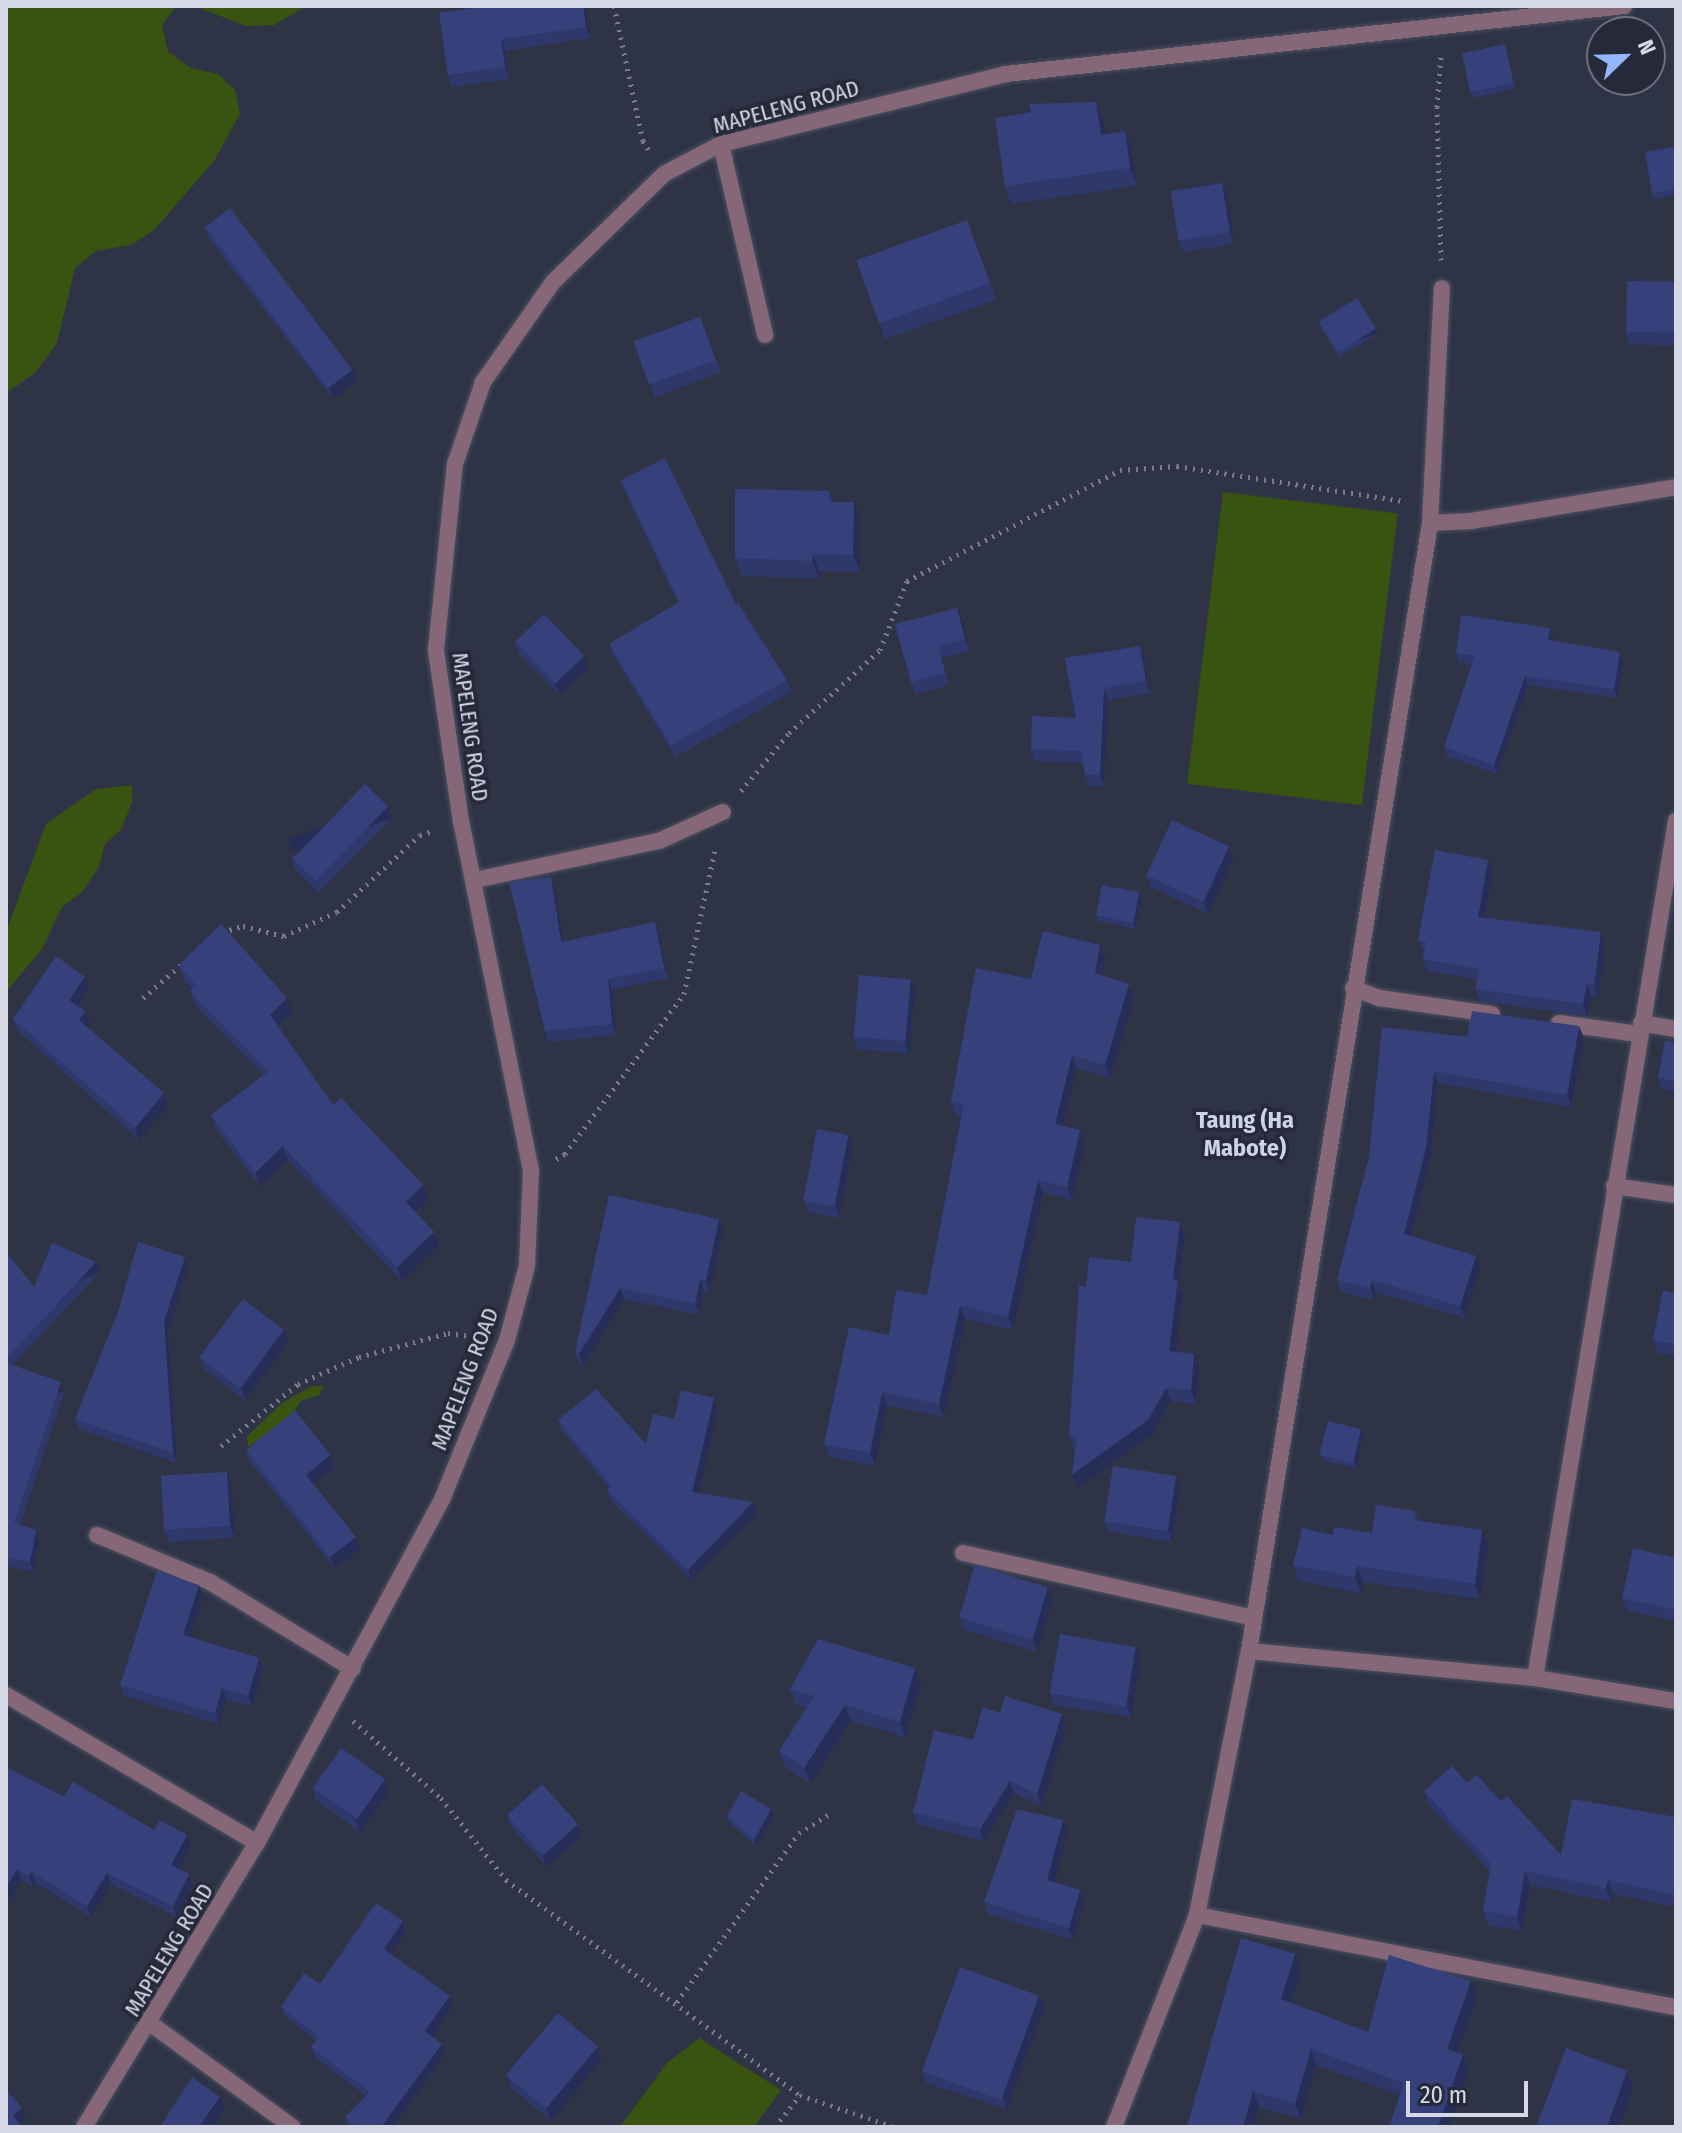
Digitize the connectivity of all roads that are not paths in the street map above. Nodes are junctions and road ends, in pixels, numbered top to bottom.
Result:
1 (1624, 6) edge
2 (721, 144) junction
3 (1442, 288) road end
4 (765, 335) dead end
5 (1676, 487) edge
6 (1430, 523) junction
7 (723, 812) road end
8 (1676, 821) edge
9 (475, 880) junction
10 (1353, 988) junction
11 (1516, 1017) edge
12 (1546, 1022) edge
13 (1639, 1029) junction
14 (1676, 1029) edge
15 (1614, 1186) junction
16 (1676, 1195) edge
17 (97, 1535) dead end
18 (963, 1553) dead end
19 (1253, 1618) junction
20 (1249, 1651) junction
21 (353, 1669) junction
22 (1535, 1678) junction
23 (6, 1695) edge
24 (1676, 1701) edge
25 (257, 1843) junction
26 (1197, 1915) junction
27 (1676, 2007) edge
28 (151, 2024) junction
29 (84, 2127) edge
30 (292, 2127) edge
31 (1114, 2127) edge

1 - 2 street, MAPELENG ROAD
2 - 4 street
2 - 9 street, MAPELENG ROAD
3 - 6 street
5 - 6 street
6 - 10 street
7 - 9 street
8 - 13 street
9 - 21 street, MAPELENG ROAD
10 - 11 street
10 - 19 street
12 - 13 street
13 - 14 street
13 - 15 street
15 - 16 street
15 - 22 street
17 - 21 street
18 - 19 street
19 - 20 street
20 - 22 street
20 - 26 street
21 - 25 street, MAPELENG ROAD
22 - 24 street
23 - 25 street
25 - 28 street, MAPELENG ROAD
26 - 27 street
26 - 31 street
28 - 29 street, MAPELENG ROAD
28 - 30 street

